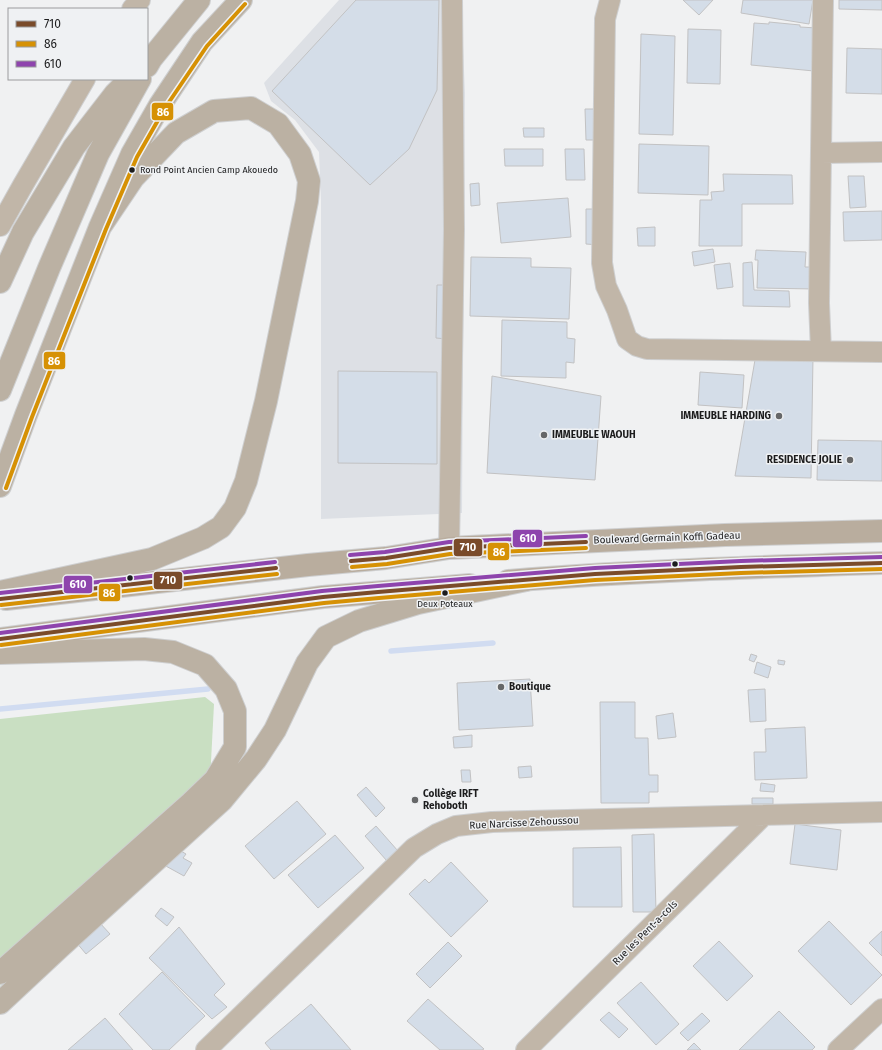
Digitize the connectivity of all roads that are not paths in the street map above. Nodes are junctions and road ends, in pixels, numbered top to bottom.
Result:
1 (140, 0) edge
2 (199, 0) edge
3 (241, 0) edge
4 (452, 0) edge
5 (610, 0) edge
6 (823, 0) edge
7 (133, 8) edge
8 (148, 62) edge
9 (84, 80) edge
10 (129, 80) edge
11 (139, 80) edge
12 (882, 152) edge
13 (822, 153) junction
14 (0, 226) edge
15 (100, 227) junction
16 (0, 282) edge
17 (821, 351) junction
18 (882, 352) edge
19 (0, 390) edge
20 (0, 486) edge
21 (882, 532) edge
22 (449, 548) junction
23 (882, 563) edge
24 (526, 580) junction
25 (0, 592) edge
26 (0, 599) edge
27 (0, 639) edge
28 (0, 653) edge
29 (882, 812) edge
30 (764, 815) junction
31 (0, 973) edge
32 (0, 1003) edge
33 (882, 1009) edge
34 (206, 1050) edge
35 (526, 1050) edge
36 (838, 1050) edge

1 - 7 street
2 - 8 highway
3 - 15 highway
4 - 22 street
5 - 17 street
6 - 13 street
9 - 14 street
10 - 16 highway
11 - 19 highway
12 - 13 street
13 - 17 street
15 - 20 highway
15 - 25 highway
17 - 18 street
21 - 22 main road, Boulevard Germain Koffi Gadeau
22 - 26 main road, Boulevard Germain Koffi Gadeau
23 - 24 main road
24 - 27 main road
24 - 32 highway
28 - 31 highway
29 - 30 street, Rue Narcisse Zehoussou
30 - 34 street, Rue Narcisse Zehoussou
30 - 35 street, Rue les Pent-a-cols
33 - 36 street

